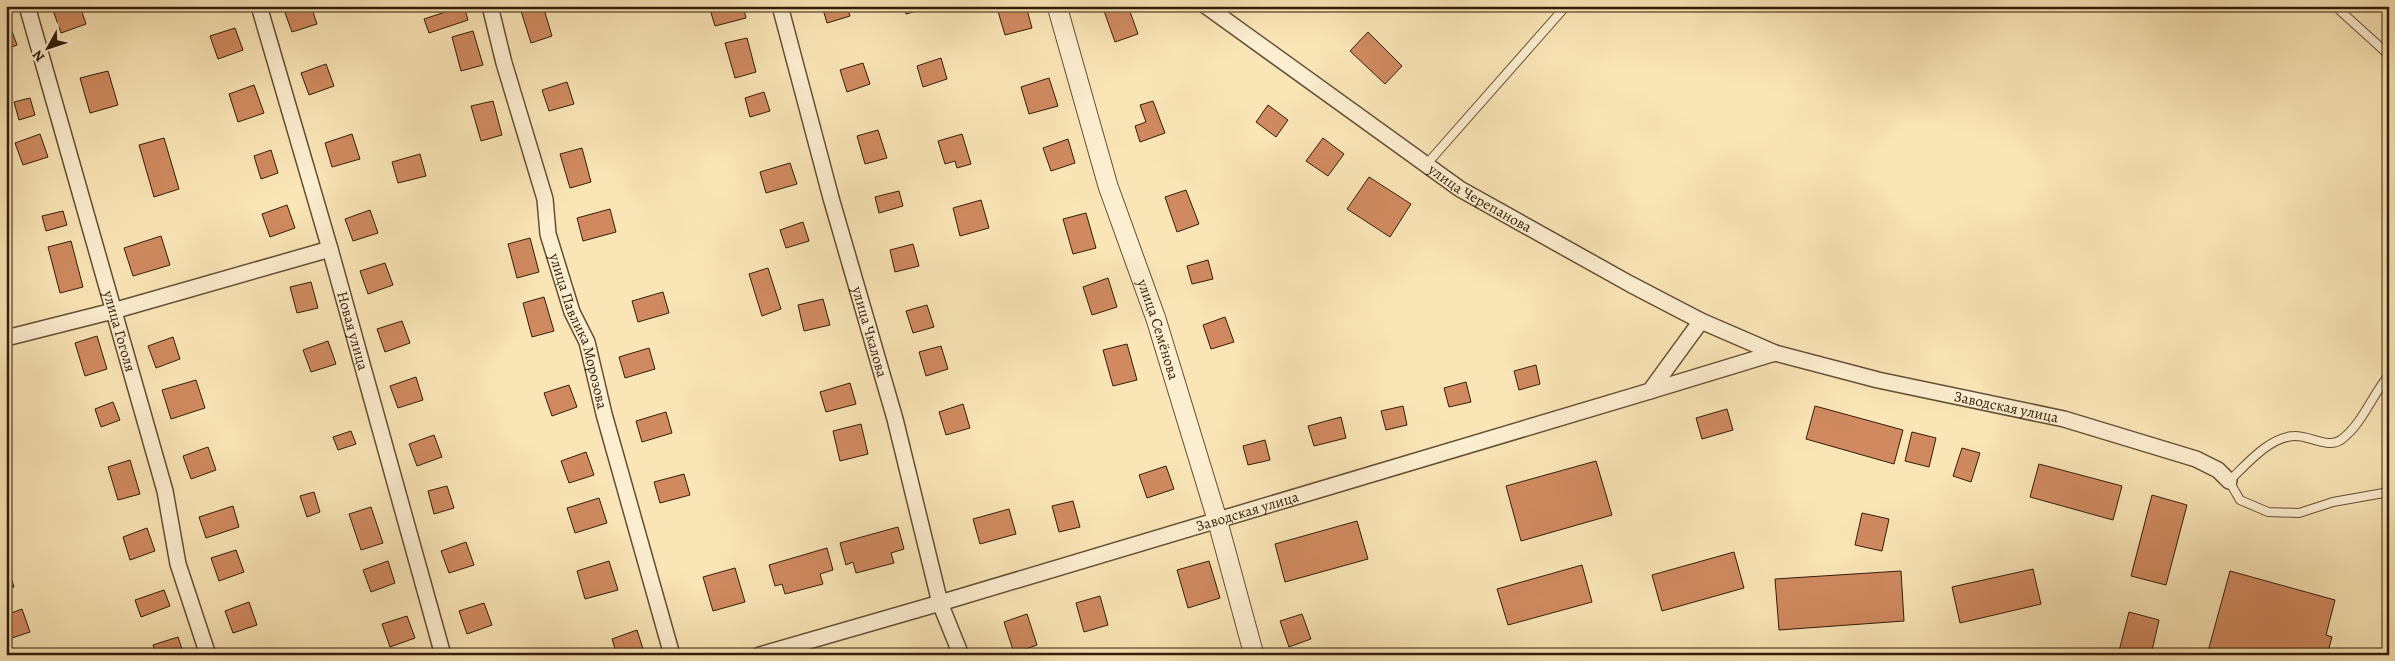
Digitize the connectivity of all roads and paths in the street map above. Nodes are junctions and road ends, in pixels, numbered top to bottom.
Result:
1 (27, 6) edge
2 (259, 6) edge
3 (490, 6) edge
4 (780, 6) edge
5 (1056, 6) edge
6 (1206, 6) edge
7 (1566, 6) edge
8 (2335, 6) edge
9 (2389, 56) edge
10 (1425, 166) junction
11 (330, 249) junction
12 (113, 311) junction
13 (1701, 321) junction
14 (6, 338) edge
15 (1775, 353) junction
16 (2389, 375) edge
17 (1650, 391) junction
18 (2229, 481) junction
19 (2389, 492) edge
20 (1217, 519) junction
21 (940, 603) junction
22 (208, 655) edge
23 (443, 655) edge
24 (672, 655) edge
25 (760, 655) edge
26 (961, 655) edge
27 (1254, 655) edge

1 - 12 street, улица Гоголя
2 - 11 street, Новая улица
3 - 24 street, улица Павлика Морозова
4 - 21 street, улица Чкалова
5 - 20 street, улица Семёнова
6 - 10 street, улица Черепанова
7 - 10 lane
8 - 9 lane
10 - 13 street, улица Черепанова
11 - 12 street
11 - 23 street, Новая улица
12 - 14 street
12 - 22 street, улица Гоголя
13 - 15 street, улица Черепанова
13 - 17 street
15 - 17 street, Заводская улица
15 - 18 street, Заводская улица
16 - 18 lane
17 - 20 street, Заводская улица
18 - 19 lane
20 - 21 street, Заводская улица
20 - 27 street, улица Семёнова
21 - 25 street, Заводская улица
21 - 26 street, улица Чкалова

